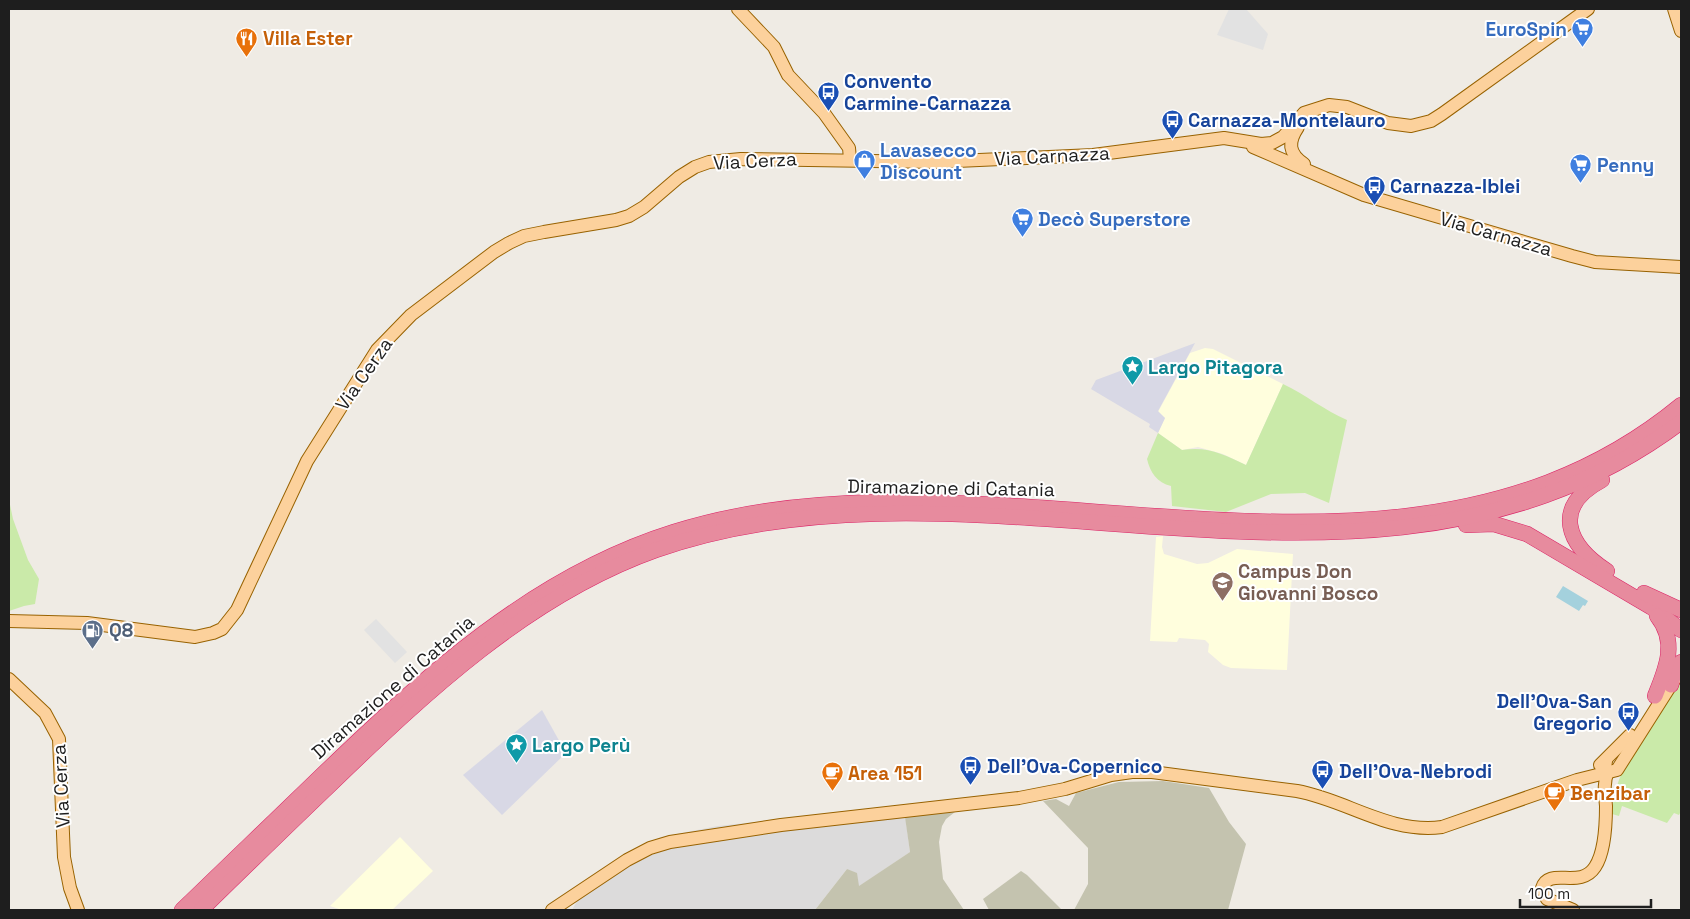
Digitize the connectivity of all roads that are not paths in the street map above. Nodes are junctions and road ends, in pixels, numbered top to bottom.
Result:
1 (738, 9) edge
2 (1588, 9) edge
3 (1674, 9) edge
4 (1681, 30) edge
5 (1317, 108) junction
6 (1224, 138) junction
7 (828, 159) joint
8 (850, 159) junction
9 (1318, 174) junction
10 (1681, 267) edge
11 (1681, 405) edge
12 (1681, 422) edge
13 (1681, 429) edge
14 (1288, 533) junction
15 (1638, 600) junction
16 (1660, 601) junction
17 (1681, 604) edge
18 (1681, 610) edge
19 (9, 621) edge
20 (1681, 630) edge
21 (1681, 654) edge
22 (1681, 662) edge
23 (1681, 669) edge
24 (9, 679) edge
25 (1671, 685) junction
26 (1655, 696) junction
27 (1612, 765) junction
28 (556, 907) edge
29 (78, 910) edge
30 (182, 910) edge
31 (201, 910) edge
32 (540, 910) edge
33 (1573, 910) edge

1 - 8 main road
2 - 5 main road
3 - 4 main road
5 - 6 main road
5 - 9 main road
6 - 8 main road, Via Carnazza
6 - 9 main road
7 - 8 main road, Via Carnazza
7 - 19 main road, Via Cerza
9 - 10 main road, Via Carnazza
11 - 30 highway, Diramazione di Catania
12 - 14 highway, Diramazione di Catania
13 - 16 highway
14 - 15 highway
14 - 31 highway, Diramazione di Catania
15 - 20 highway
15 - 26 highway
16 - 17 highway
16 - 18 highway
21 - 26 main road
22 - 25 highway
23 - 25 main road
24 - 29 main road, Via Cerza
25 - 27 main road
26 - 27 main road
27 - 28 main road
27 - 33 main road
28 - 32 main road

